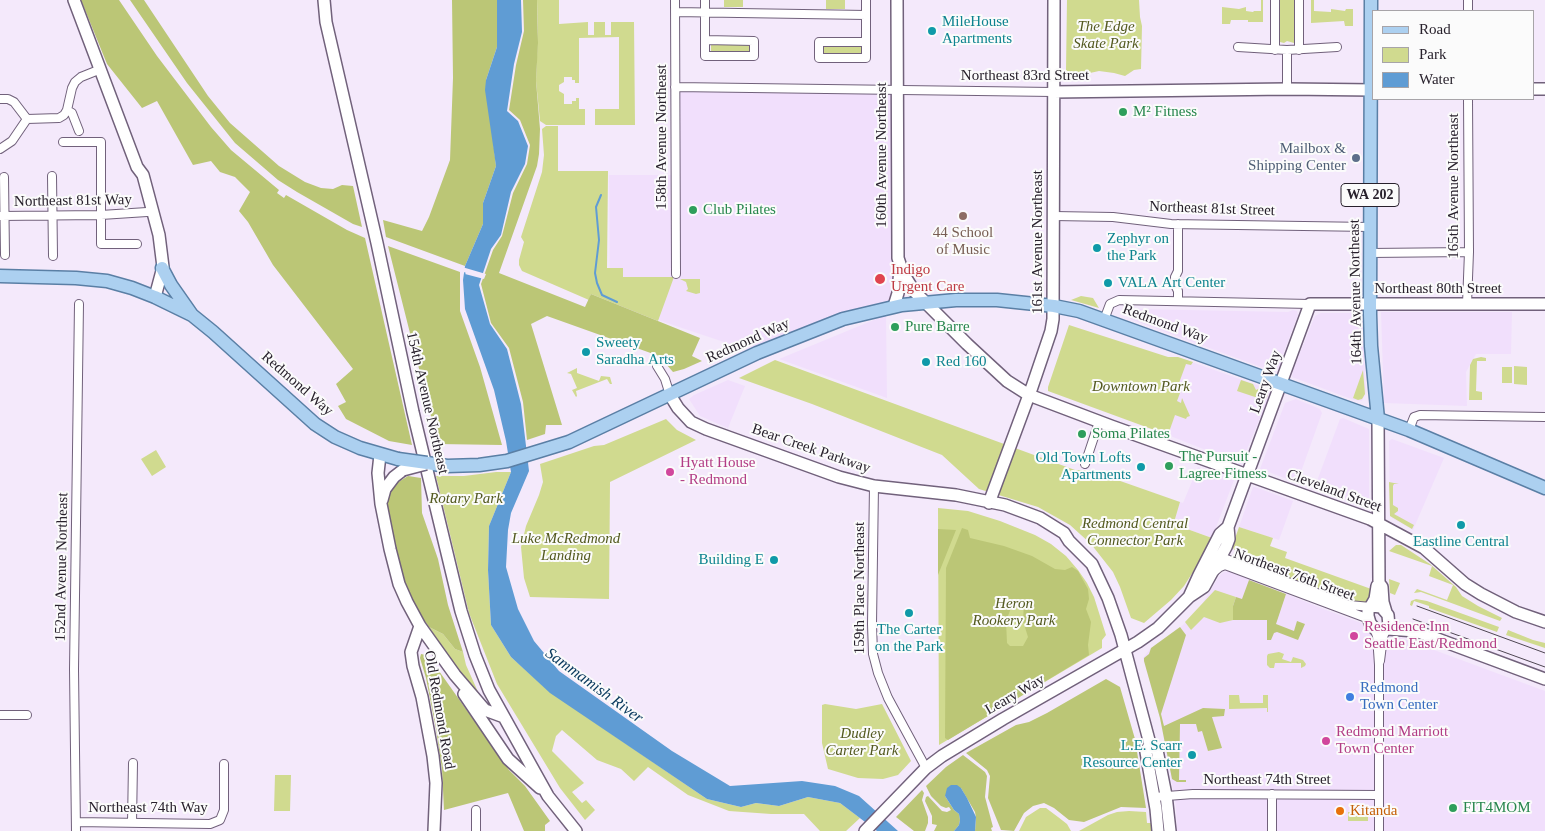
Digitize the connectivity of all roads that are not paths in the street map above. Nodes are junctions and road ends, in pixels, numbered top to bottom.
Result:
1 (74, 0) edge
2 (324, 0) edge
3 (675, 0) edge
4 (705, 0) edge
5 (866, 0) edge
6 (897, 0) edge
7 (1054, 0) edge
8 (1275, 0) edge
9 (1299, 0) edge
10 (1371, 0) edge
11 (675, 12) junction
12 (705, 12) junction
13 (866, 15) junction
14 (705, 40) junction
15 (866, 42) junction
16 (1238, 47) dead end
17 (1337, 47) dead end
18 (1275, 50) junction
19 (1287, 50) junction
20 (1299, 50) junction
21 (101, 69) junction
22 (675, 87) junction
23 (1287, 89) junction
24 (897, 90) junction
25 (1372, 90) edge
26 (1053, 92) junction
27 (0, 99) edge
28 (1468, 100) edge
29 (67, 110) junction
30 (27, 119) junction
31 (79, 131) dead end
32 (63, 142) dead end
33 (0, 149) edge
34 (138, 167) junction
35 (52, 176) dead end
36 (4, 177) dead end
37 (147, 212) junction
38 (101, 215) junction
39 (2, 216) edge
40 (53, 216) junction
41 (1054, 216) junction
42 (1178, 224) junction
43 (1370, 227) junction
44 (137, 244) dead end
45 (160, 249) junction
46 (1469, 252) junction
47 (1370, 253) junction
48 (5, 255) dead end
49 (53, 256) dead end
50 (900, 266) junction
51 (162, 268) junction
52 (676, 274) dead end
53 (0, 276) edge
54 (155, 297) junction
55 (1178, 301) junction
56 (925, 303) junction
57 (79, 304) dead end
58 (1310, 304) junction
59 (1467, 304) junction
60 (1545, 304) edge
61 (1370, 305) junction
62 (894, 306) junction
63 (1054, 306) junction
64 (192, 315) junction
65 (1104, 320) junction
66 (657, 366) dead end
67 (1282, 383) junction
68 (670, 395) junction
69 (1029, 395) junction
70 (1545, 417) edge
71 (1378, 419) junction
72 (1100, 422) junction
73 (1408, 430) junction
74 (380, 454) junction
75 (400, 464) junction
76 (1084, 464) dead end
77 (1247, 475) junction
78 (874, 486) junction
79 (1545, 488) edge
80 (989, 503) junction
81 (381, 504) junction
82 (1379, 523) junction
83 (1228, 527) junction
84 (1221, 557) junction
85 (1211, 575) junction
86 (1379, 583) junction
87 (1194, 585) junction
88 (1189, 597) junction
89 (1372, 606) junction
90 (1387, 613) junction
91 (1545, 622) edge
92 (1371, 624) junction
93 (420, 626) junction
94 (1387, 629) junction
95 (1416, 632) junction
96 (1125, 650) junction
97 (1379, 665) junction
98 (455, 675) junction
99 (1545, 679) edge
100 (0, 715) edge
101 (27, 715) dead end
102 (504, 718) junction
103 (1150, 744) junction
104 (133, 762) dead end
105 (224, 764) dead end
106 (926, 768) junction
107 (1272, 794) junction
108 (1379, 795) junction
109 (548, 796) junction
110 (1166, 796) junction
111 (1154, 797) junction
112 (476, 810) dead end
113 (76, 822) junction
114 (132, 823) junction
115 (76, 831) edge
116 (434, 831) edge
117 (476, 831) edge
118 (576, 831) edge
119 (865, 831) edge
120 (1158, 831) edge
121 (1170, 831) edge
122 (1272, 831) edge
123 (1379, 831) edge

1 - 21 street
2 - 102 street, 154th Avenue Northeast
3 - 11 street, 158th Avenue Northeast
4 - 12 street
5 - 13 street
6 - 24 street, 160th Avenue Northeast
7 - 26 street, 161st Avenue Northeast
8 - 18 street
9 - 20 street
10 - 25 main road, 164th Avenue Northeast / WA 202
11 - 12 street
11 - 22 street, 158th Avenue Northeast
12 - 13 street
12 - 14 street
13 - 15 street
14 - 14 street
15 - 15 street
16 - 18 street
17 - 20 street
18 - 19 street
19 - 20 street
19 - 23 street
21 - 29 street
21 - 34 street
22 - 24 street, Northeast 83rd Street
22 - 52 street, 158th Avenue Northeast
23 - 25 street, Northeast 83rd Street
23 - 26 street, Northeast 83rd Street
24 - 26 street, Northeast 83rd Street
24 - 50 street, 160th Avenue Northeast
25 - 43 main road, 164th Avenue Northeast / WA 202
26 - 41 street, 161st Avenue Northeast
27 - 30 street
28 - 46 street, 165th Avenue Northeast
29 - 30 street
29 - 31 street
30 - 33 street
32 - 38 street
34 - 37 street
34 - 45 street
35 - 40 street
36 - 39 street
37 - 38 street, Northeast 81st Way
37 - 45 street
38 - 40 street, Northeast 81st Way
38 - 44 street
39 - 40 street, Northeast 81st Way
39 - 48 street
40 - 49 street
41 - 42 street, Northeast 81st Street
41 - 63 street, 161st Avenue Northeast
42 - 43 street, Northeast 81st Street
42 - 55 street
43 - 47 main road, 164th Avenue Northeast / WA 202
45 - 51 street
46 - 47 street
46 - 59 street, 165th Avenue Northeast
47 - 61 main road, 164th Avenue Northeast / WA 202
50 - 56 street, 160th Avenue Northeast
50 - 62 street
51 - 54 street
51 - 64 main road
53 - 54 main road, Redmond Way
54 - 64 main road, Redmond Way
55 - 58 street, Northeast 80th Street
55 - 65 street, Northeast 80th Street
56 - 62 main road, Redmond Way
56 - 63 main road, Redmond Way
56 - 69 street, Cleveland Street
57 - 113 street, 152nd Avenue Northeast
58 - 61 street, Northeast 80th Street
58 - 67 street, Leary Way
59 - 60 street, Northeast 80th Street
59 - 61 street, Northeast 80th Street
61 - 71 main road, 164th Avenue Northeast / WA 202
62 - 68 main road, Redmond Way
63 - 65 main road, Redmond Way
63 - 69 street, 161st Avenue Northeast
64 - 74 main road, Redmond Way
65 - 67 main road, Redmond Way
66 - 68 street
67 - 71 main road, Redmond Way
67 - 77 street, Leary Way
68 - 75 main road, Redmond Way, bridge
68 - 78 street, Bear Creek Parkway
69 - 72 street, Cleveland Street
69 - 80 street, 161st Avenue Northeast
70 - 73 street
71 - 73 main road, Redmond Way
71 - 82 street, 164th Avenue Northeast
72 - 76 street
72 - 77 street, Cleveland Street
73 - 79 main road, Redmond Way
74 - 75 main road, Redmond Way
74 - 81 street
75 - 81 street
77 - 82 street, Cleveland Street
77 - 83 street, Leary Way
78 - 80 street, Bear Creek Parkway
78 - 106 street, 159th Place Northeast
80 - 96 street, Bear Creek Parkway
81 - 93 street
82 - 86 street, 164th Avenue Northeast
82 - 91 street, Cleveland Street
83 - 84 street, Leary Way
83 - 87 street, Leary Way
84 - 85 street, Leary Way
84 - 87 street
84 - 89 street, Northeast 76th Street
85 - 88 street, Leary Way
85 - 92 street, Northeast 76th Street
86 - 89 street, 164th Avenue Northeast
86 - 90 street, 164th Avenue Northeast
87 - 88 street, Leary Way
88 - 96 street, Leary Way
89 - 90 street
89 - 92 street
90 - 94 street
90 - 95 street
92 - 94 street
92 - 97 street
93 - 98 street
93 - 116 street, Old Redmond Road
94 - 95 street
94 - 97 street
95 - 99 street
96 - 103 street, Bear Creek Parkway
96 - 106 street, Leary Way
97 - 108 street
98 - 102 street
98 - 109 street
100 - 101 street
102 - 109 street, 154th Avenue Northeast
103 - 110 street, Bear Creek Parkway
103 - 111 street, Bear Creek Parkway
104 - 114 street
105 - 114 street, Northeast 74th Way
106 - 119 street, Leary Way
107 - 108 street, Northeast 74th Street
107 - 110 street, Northeast 74th Street
107 - 122 street
108 - 123 street
109 - 118 street
110 - 111 street, Northeast 74th Street
110 - 121 street, Bear Creek Parkway
111 - 120 street, Bear Creek Parkway
112 - 117 street
113 - 114 street, Northeast 74th Way
113 - 115 street, 152nd Avenue Northeast

